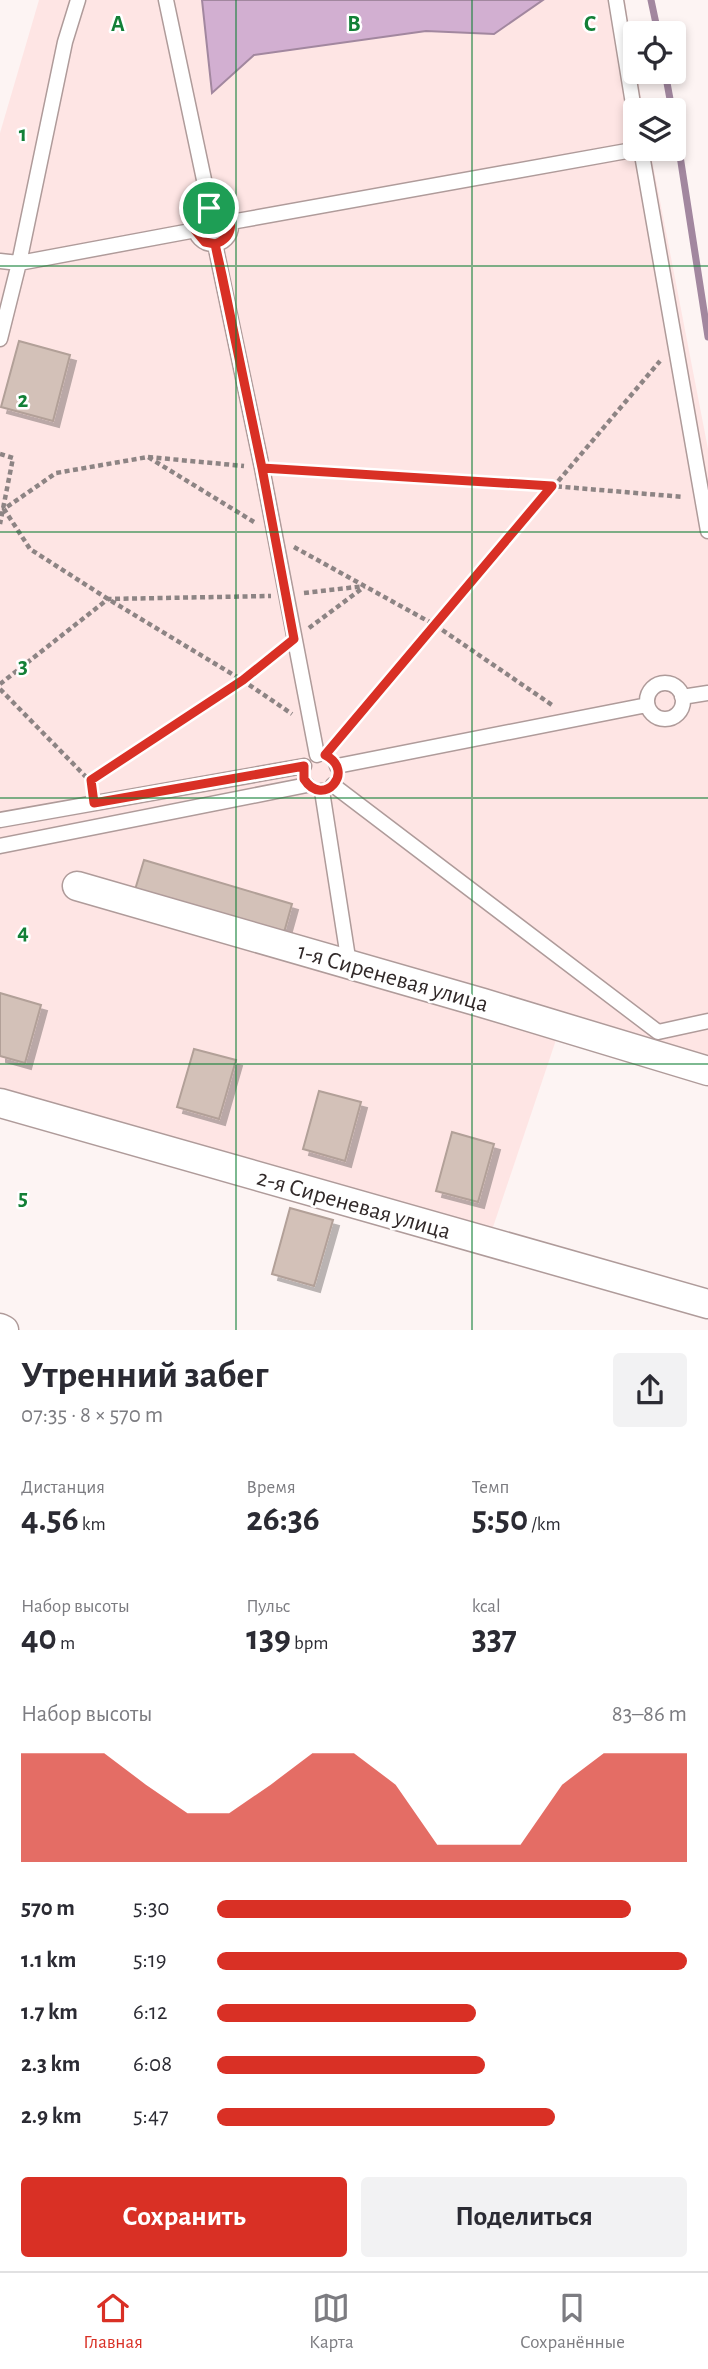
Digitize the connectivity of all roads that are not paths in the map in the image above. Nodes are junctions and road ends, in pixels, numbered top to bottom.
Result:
1 (78, 0) edge
2 (166, 0) edge
3 (616, 0) edge
4 (632, 98) edge
5 (623, 152) edge
6 (642, 161) edge
7 (209, 208) junction
8 (231, 222) junction
9 (195, 230) junction
10 (215, 244) junction
11 (0, 261) edge
12 (19, 263) junction
13 (0, 339) edge
14 (708, 531) edge
15 (708, 693) edge
16 (682, 697) junction
17 (647, 705) junction
18 (321, 755) junction
19 (304, 766) junction
20 (337, 766) junction
21 (307, 785) junction
22 (328, 788) junction
23 (0, 820) edge
24 (0, 846) edge
25 (77, 886) dead end
26 (349, 964) junction
27 (708, 1021) edge
28 (708, 1071) edge
29 (0, 1103) edge
30 (708, 1304) edge

1 - 12 lane
2 - 7 lane
3 - 4 lane
5 - 8 lane
6 - 14 lane
7 - 8 lane
7 - 9 lane
8 - 10 lane
9 - 10 lane
9 - 12 lane
10 - 18 lane
11 - 12 lane
12 - 13 lane
15 - 16 lane
16 - 17 lane
16 - 17 lane
17 - 20 lane
18 - 19 lane
18 - 20 lane
19 - 21 lane
19 - 23 lane
20 - 22 lane
21 - 22 lane
21 - 24 lane
22 - 26 lane
22 - 27 lane
25 - 26 street, 1-я Сиреневая улица
26 - 28 street, 1-я Сиреневая улица
29 - 30 street, 2-я Сиреневая улица

